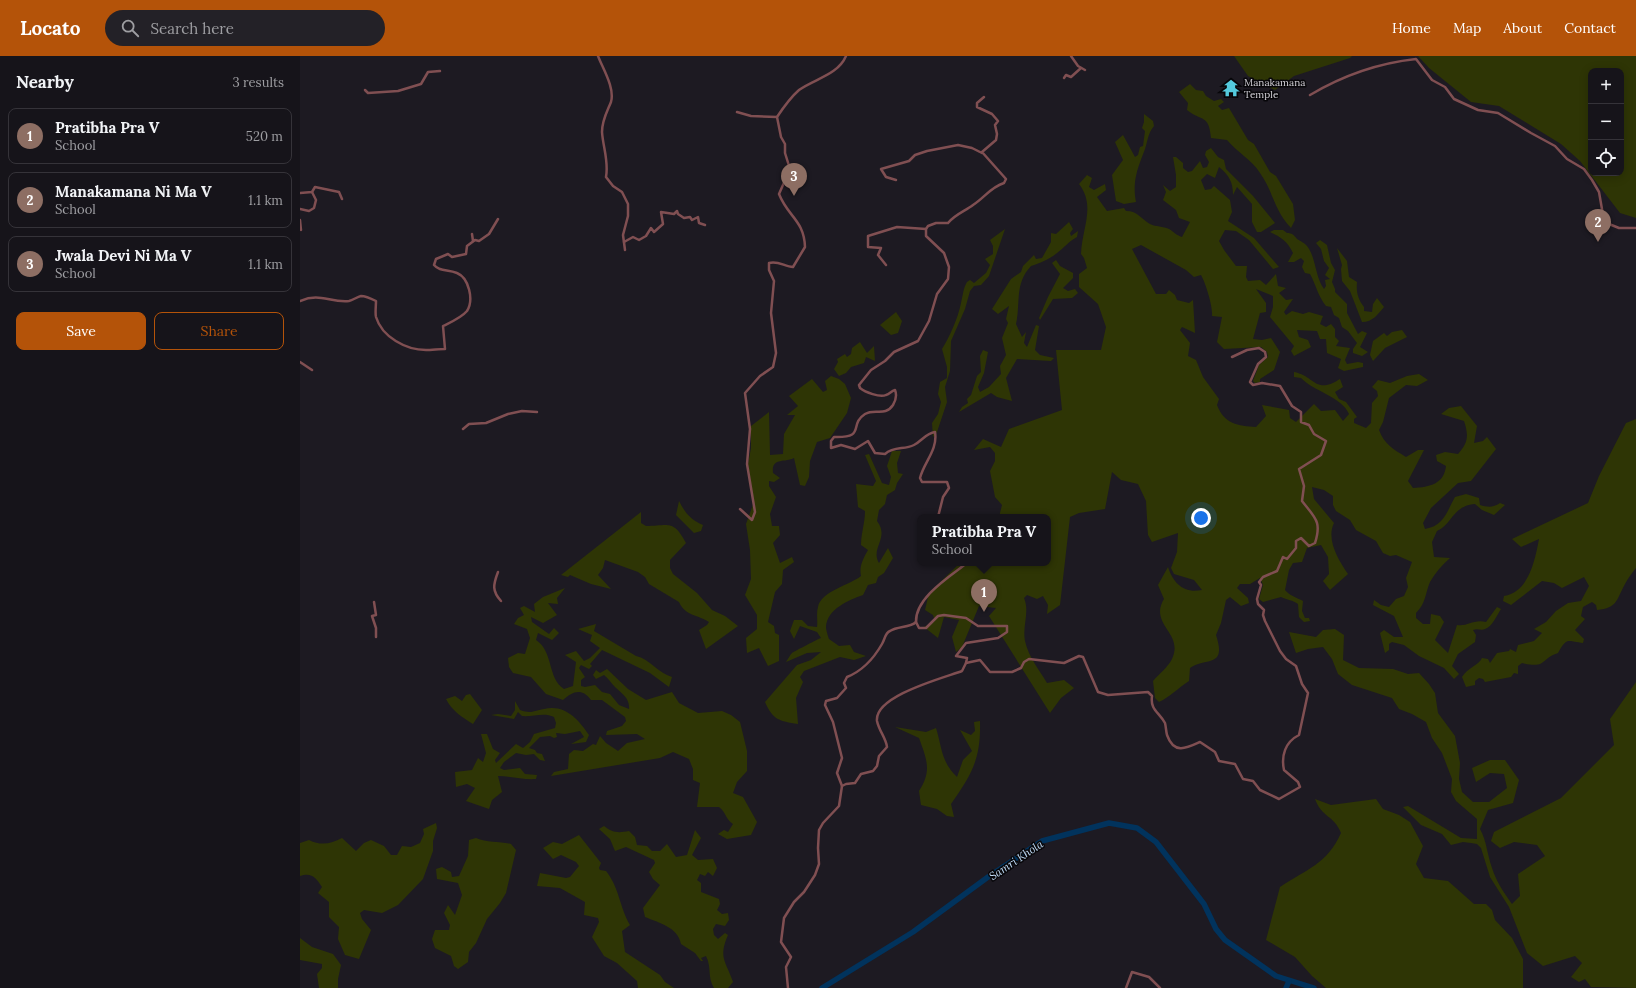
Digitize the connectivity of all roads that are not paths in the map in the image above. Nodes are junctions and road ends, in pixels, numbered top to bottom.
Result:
1 (598, 56) edge
2 (846, 56) edge
3 (1071, 56) edge
4 (1081, 68) junction
5 (1085, 70) dead end
6 (440, 71) dead end
7 (1064, 78) dead end
8 (365, 90) dead end
9 (1310, 95) dead end
10 (984, 97) dead end
11 (737, 112) dead end
12 (777, 117) junction
13 (982, 153) junction
14 (896, 180) dead end
15 (312, 192) junction
16 (300, 193) edge
17 (342, 199) dead end
18 (300, 209) edge
19 (498, 219) dead end
20 (300, 220) edge
21 (705, 225) dead end
22 (1636, 228) edge
23 (301, 230) dead end
24 (926, 230) junction
25 (472, 234) dead end
26 (473, 241) junction
27 (624, 242) junction
28 (625, 250) dead end
29 (886, 265) dead end
30 (300, 301) edge
31 (1232, 357) dead end
32 (300, 362) edge
33 (312, 370) dead end
34 (536, 412) dead end
35 (463, 429) dead end
36 (740, 509) dead end
37 (939, 514) edge
38 (963, 566) edge
39 (498, 572) dead end
40 (502, 601) dead end
41 (374, 602) dead end
42 (916, 622) junction
43 (376, 637) dead end
44 (966, 663) junction
45 (842, 786) junction
46 (788, 988) edge
47 (1126, 988) edge
48 (1160, 988) edge

1 - 27 street
2 - 12 street
3 - 4 street
4 - 5 street
4 - 7 street
6 - 8 street
9 - 22 street
10 - 13 street
11 - 12 street
12 - 36 street
13 - 14 street
13 - 24 street
15 - 16 street
15 - 17 street
15 - 18 street
19 - 26 street
20 - 23 street
21 - 27 street
24 - 29 street
24 - 37 street
25 - 26 street
26 - 30 street
27 - 28 street
31 - 44 street
32 - 33 street
34 - 35 street
38 - 42 street
39 - 40 street
41 - 43 street
42 - 44 street
42 - 45 street
44 - 45 street
45 - 46 street
47 - 48 street

